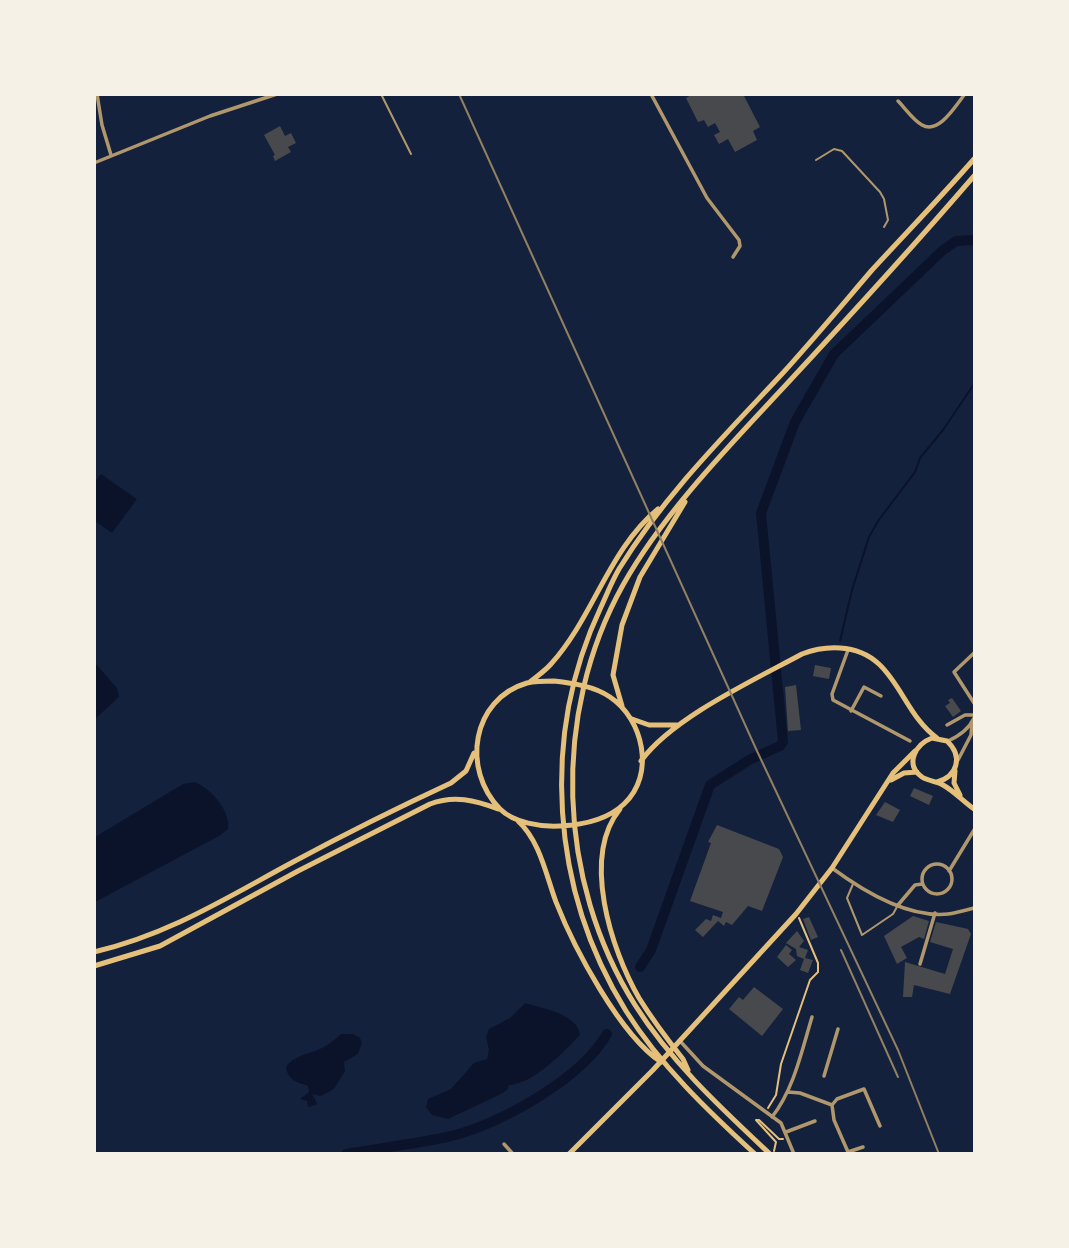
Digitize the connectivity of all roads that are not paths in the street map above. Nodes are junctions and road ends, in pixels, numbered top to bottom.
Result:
1 (97, 94) edge
2 (277, 94) edge
3 (381, 94) edge
4 (652, 94) edge
5 (965, 94) edge
6 (898, 101) dead end
7 (411, 154) dead end
8 (111, 155) junction
9 (975, 159) edge
10 (816, 160) dead end
11 (94, 163) edge
12 (975, 176) edge
13 (884, 227) dead end
14 (733, 257) dead end
15 (690, 493) junction
16 (663, 504) junction
17 (849, 648) junction
18 (975, 653) edge
19 (865, 681) dead end
20 (530, 682) junction
21 (864, 687) junction
22 (881, 696) dead end
23 (975, 703) edge
24 (624, 709) junction
25 (851, 711) junction
26 (975, 716) edge
27 (632, 719) junction
28 (973, 723) edge
29 (677, 725) junction
30 (923, 725) junction
31 (947, 725) dead end
32 (937, 738) junction
33 (910, 741) dead end
34 (947, 741) junction
35 (476, 746) junction
36 (917, 748) junction
37 (641, 761) junction
38 (957, 765) junction
39 (917, 772) junction
40 (937, 782) junction
41 (887, 783) junction
42 (964, 802) junction
43 (624, 804) junction
44 (975, 809) edge
45 (501, 810) junction
46 (516, 819) junction
47 (975, 830) edge
48 (832, 868) junction
49 (949, 871) junction
50 (853, 883) junction
51 (922, 884) junction
52 (898, 905) junction
53 (975, 908) edge
54 (935, 914) junction
55 (94, 952) edge
56 (920, 964) dead end
57 (94, 965) edge
58 (812, 1017) dead end
59 (838, 1029) dead end
60 (680, 1041) junction
61 (667, 1043) junction
62 (656, 1056) junction
63 (824, 1076) dead end
64 (788, 1091) junction
65 (832, 1105) junction
66 (772, 1117) junction
67 (815, 1121) dead end
68 (880, 1126) dead end
69 (786, 1132) junction
70 (504, 1144) dead end
71 (863, 1146) dead end
72 (513, 1153) edge
73 (569, 1153) edge
74 (755, 1153) edge
75 (772, 1153) edge
76 (794, 1153) edge

1 - 8 street
2 - 8 street
3 - 7 lane
4 - 14 street
5 - 6 street
8 - 11 street
9 - 16 main road
10 - 13 lane
12 - 15 main road
15 - 24 main road
15 - 61 main road
16 - 20 main road
16 - 62 main road
17 - 25 street
17 - 29 main road
17 - 30 main road
18 - 23 street
19 - 21 street
20 - 24 main road
20 - 35 main road
21 - 22 street
21 - 25 street
24 - 27 main road
25 - 33 street
26 - 28 street
26 - 31 street
27 - 29 main road
27 - 37 main road
28 - 34 street
28 - 38 street
29 - 37 main road
30 - 32 main road
30 - 36 main road
32 - 34 main road
32 - 36 main road
34 - 38 main road
35 - 45 main road
35 - 55 main road
36 - 39 main road
36 - 41 main road
37 - 43 main road
38 - 40 main road
38 - 42 main road
39 - 40 main road
39 - 41 main road
40 - 42 main road
41 - 48 main road
42 - 44 main road
43 - 46 main road
43 - 61 main road
45 - 46 main road
45 - 57 main road
46 - 62 main road
47 - 49 street
48 - 50 street
48 - 60 main road
49 - 51 street
49 - 51 street
50 - 52 street
50 - 52 lane
51 - 52 street
52 - 54 street
53 - 54 street
54 - 56 street
58 - 64 street
59 - 63 street
60 - 66 street
60 - 73 main road
61 - 75 main road
62 - 74 main road
64 - 65 street
64 - 66 street
65 - 68 street
65 - 71 street
66 - 69 street
67 - 69 street
69 - 76 street
70 - 72 street

